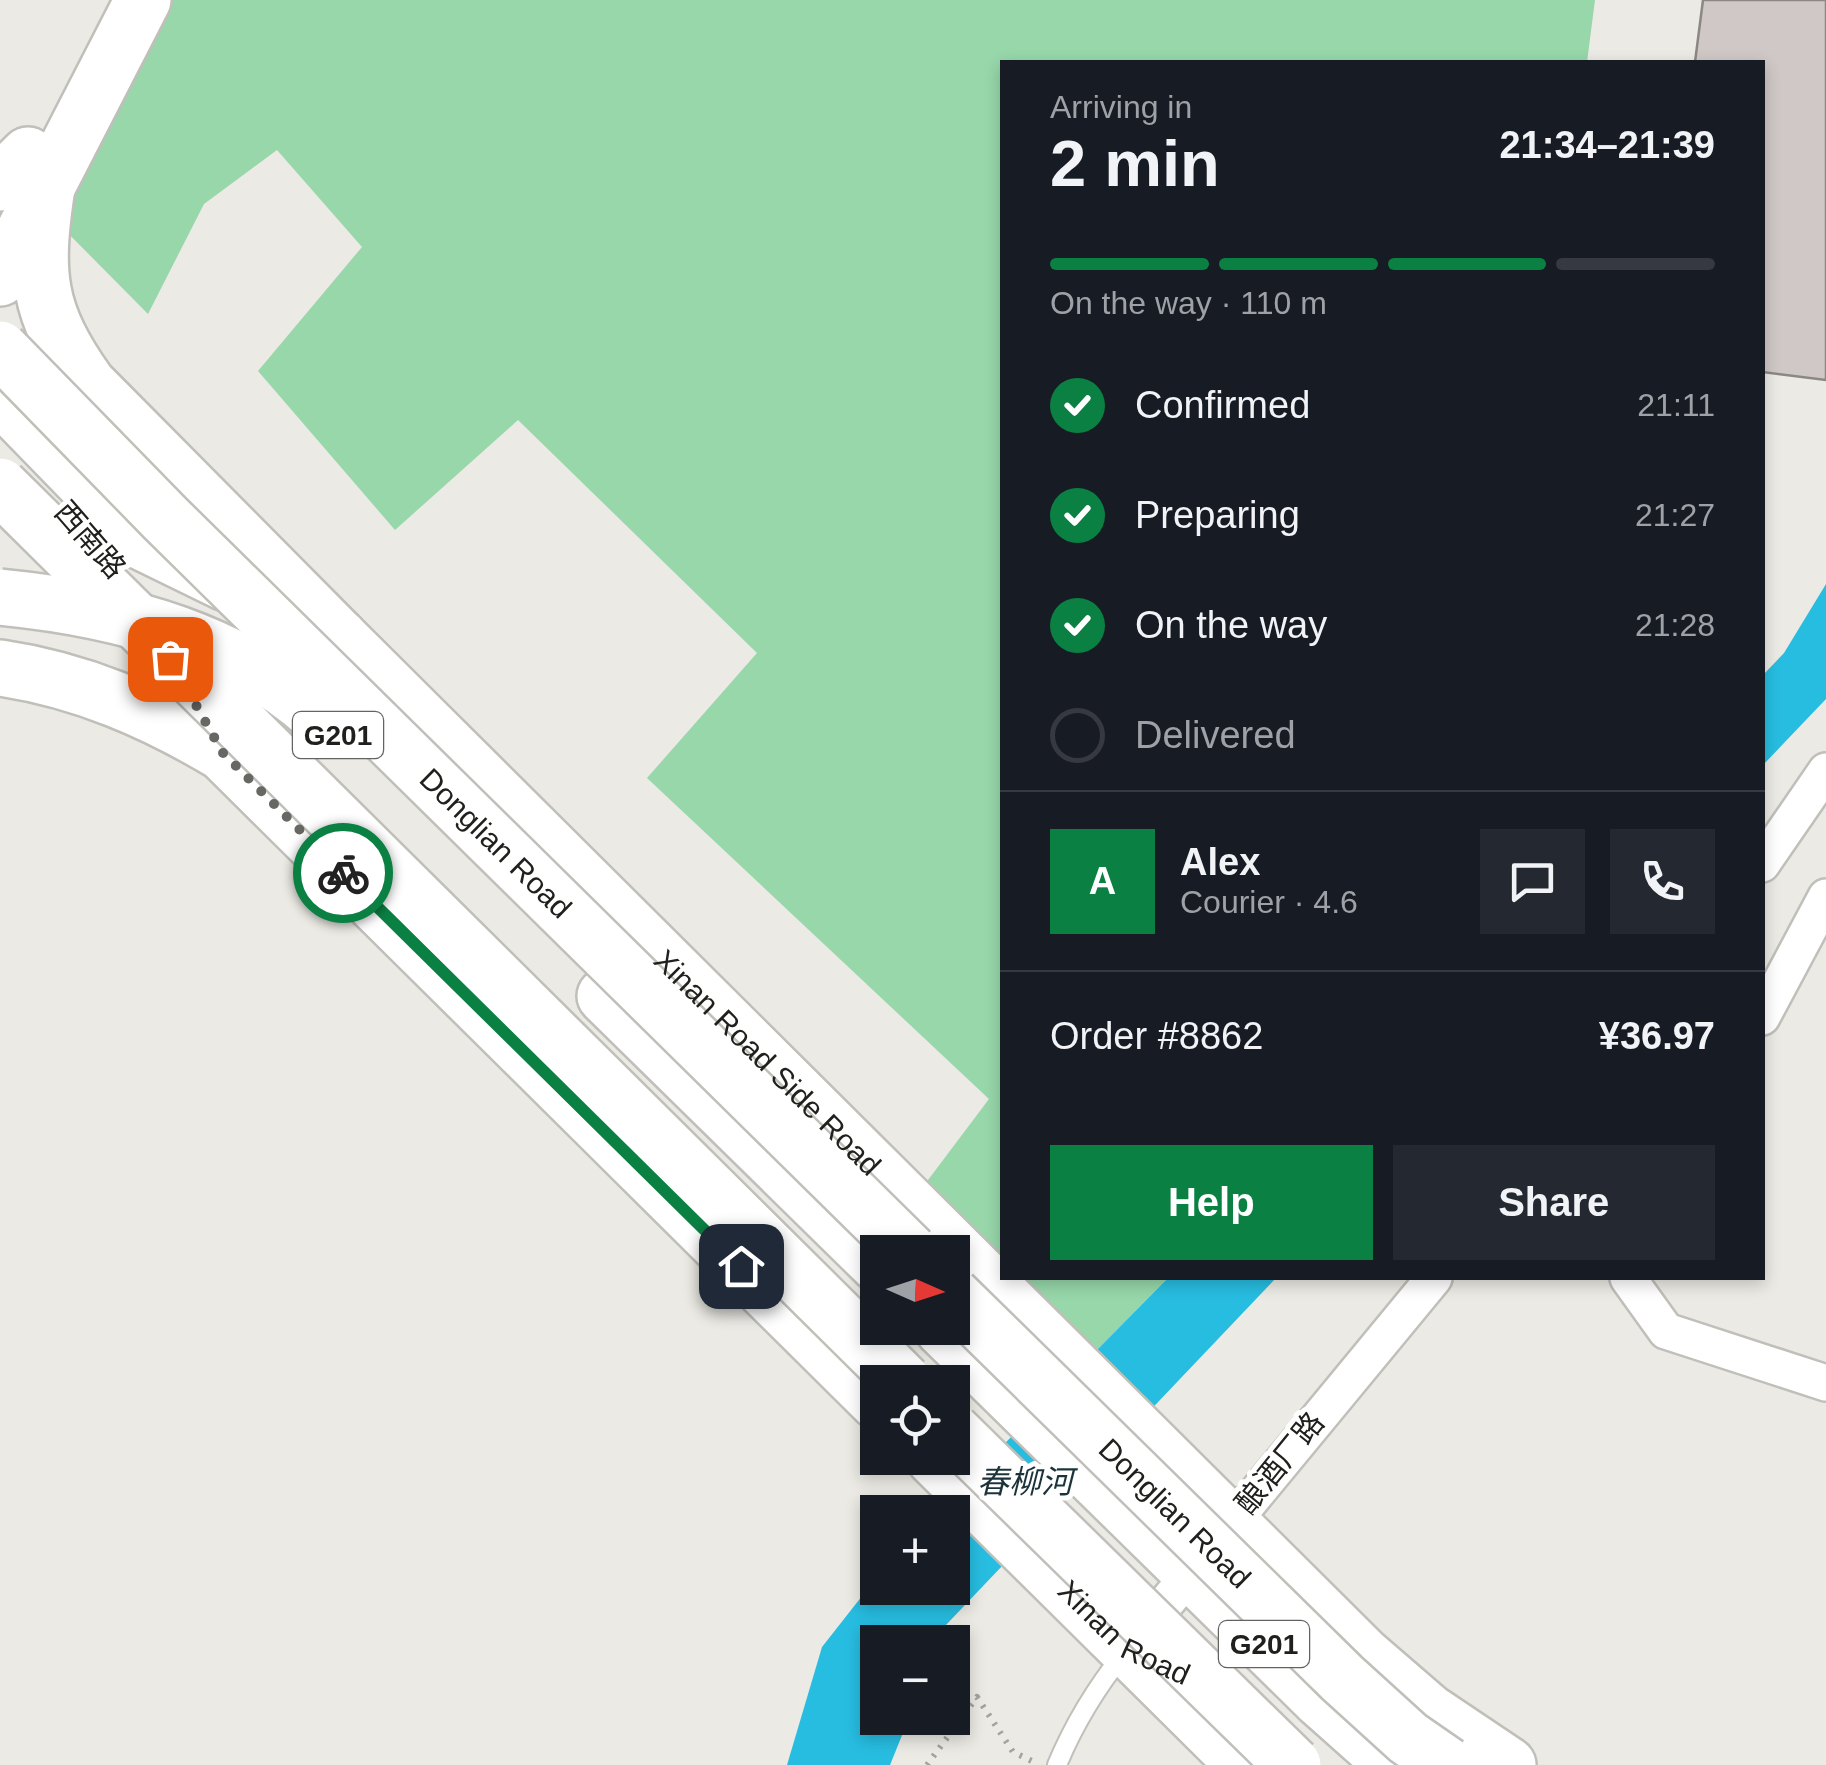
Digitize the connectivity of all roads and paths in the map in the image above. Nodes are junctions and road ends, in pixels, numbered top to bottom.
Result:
1 (107, 0) edge
2 (143, 0) edge
3 (19, 183) edge
4 (0, 278) edge
5 (0, 349) edge
6 (0, 396) edge
7 (0, 444) edge
8 (0, 486) edge
9 (130, 553) junction
10 (0, 598) edge
11 (340, 638) junction
12 (0, 668) edge
13 (223, 753) junction
14 (1826, 772) edge
15 (1765, 860) edge
16 (1826, 897) edge
17 (1765, 1012) edge
18 (893, 1235) edge
19 (860, 1246) edge
20 (1432, 1280) edge
21 (1629, 1280) edge
22 (970, 1313) edge
23 (959, 1345) edge
24 (887, 1365) edge
25 (1826, 1383) edge
26 (860, 1384) edge
27 (965, 1475) edge
28 (969, 1475) edge
29 (1231, 1524) junction
30 (1191, 1572) junction
31 (1128, 1649) junction
32 (927, 1765) edge
33 (1040, 1765) edge
34 (1057, 1765) edge
35 (1245, 1765) edge
36 (1293, 1765) edge
37 (1343, 1765) edge
38 (1394, 1765) edge
39 (1446, 1765) edge
40 (1508, 1765) edge

1 - 3 main road
2 - 3 main road
3 - 4 main road
3 - 11 main road
5 - 18 main road, Donglian Road, bridge
6 - 9 main road, Xinan Road Side Road
7 - 9 main road, 西南路
8 - 24 main road, bridge
9 - 11 main road, Xinan Road Side Road
9 - 13 main road, 西南路
10 - 19 main road, G201, bridge
11 - 13 main road
11 - 29 main road, Xinan Road Side Road
12 - 13 main road
13 - 26 main road
14 - 15 street
16 - 17 street
20 - 29 street, 酿酒厂路
21 - 25 street
22 - 39 main road, Donglian Road, bridge
23 - 30 main road, G201
27 - 31 main road, Xinan Road / G201
28 - 36 main road, bridge
29 - 30 street, 酿酒厂路
29 - 40 main road, Xinan Road Side Road
30 - 31 street, 酿酒厂路
30 - 38 main road, G201
31 - 34 lane
31 - 35 main road
31 - 37 main road, Xinan Road / G201
32 - 33 path

